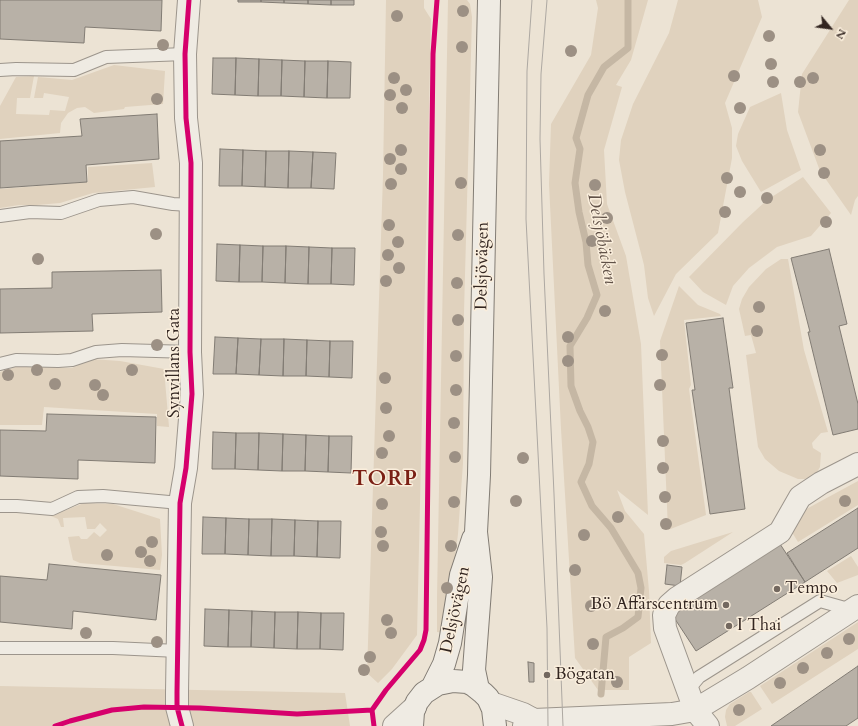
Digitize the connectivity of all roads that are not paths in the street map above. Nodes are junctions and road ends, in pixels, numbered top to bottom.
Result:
1 (189, 0) edge
2 (486, 2) edge
3 (186, 54) junction
4 (0, 70) edge
5 (190, 205) junction
6 (0, 216) edge
7 (190, 352) junction
8 (0, 364) edge
9 (858, 464) edge
10 (180, 503) junction
11 (0, 506) edge
12 (476, 532) junction
13 (855, 608) edge
14 (0, 648) edge
15 (178, 651) junction
16 (433, 686) junction
17 (485, 696) junction
18 (697, 709) edge
19 (414, 717) edge
20 (529, 723) edge
21 (182, 726) edge
22 (394, 726) edge
23 (495, 726) edge

1 - 3 street, Synvillans Gata
2 - 12 street, Delsjövägen
3 - 4 lane
3 - 5 street, Synvillans Gata
5 - 6 lane
5 - 7 street, Synvillans Gata
7 - 8 lane
7 - 10 street, Synvillans Gata
9 - 18 street
10 - 11 lane
10 - 15 street, Synvillans Gata
12 - 16 street, Delsjövägen
12 - 17 street, Delsjövägen
13 - 18 street
14 - 15 lane
15 - 21 street, Synvillans Gata
16 - 17 street
16 - 19 street, Delsjövägen
17 - 20 street
17 - 23 street, Delsjövägen
18 - 20 street
19 - 22 street, Delsjövägen

